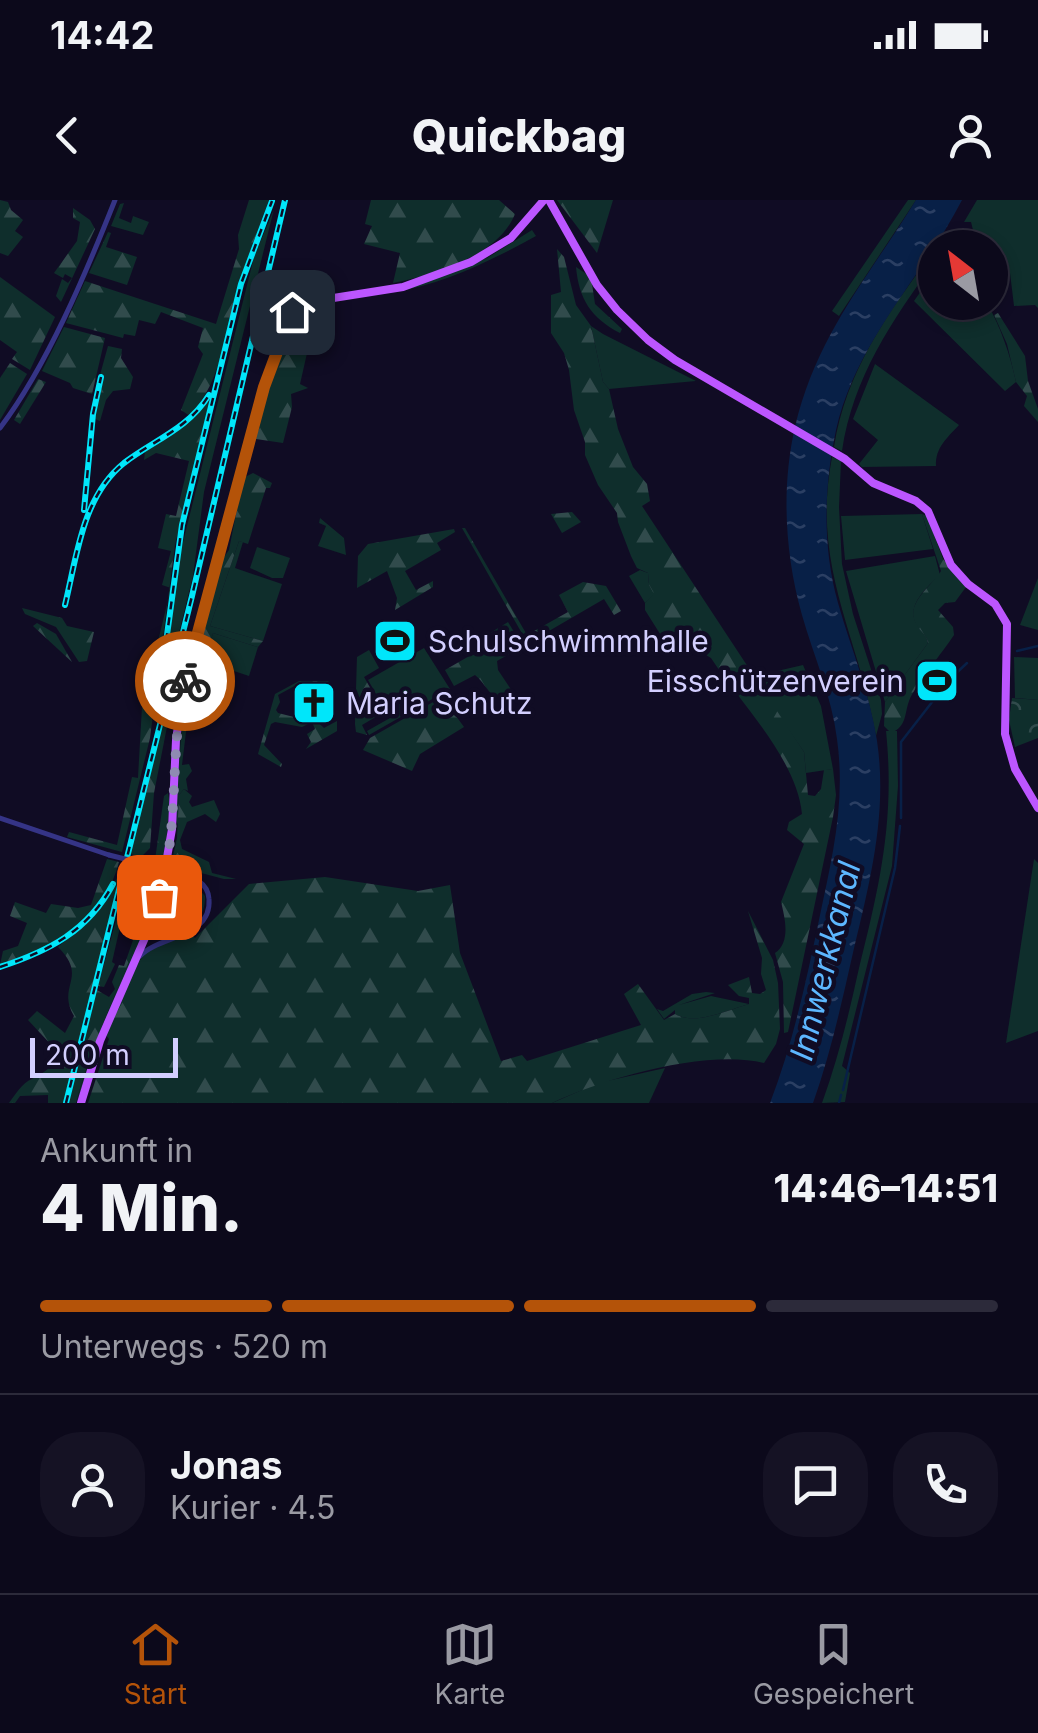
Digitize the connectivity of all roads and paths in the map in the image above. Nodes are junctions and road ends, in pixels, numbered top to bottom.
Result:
1 (115, 200) edge
2 (546, 200) edge
3 (0, 428) edge
4 (1038, 808) edge
5 (0, 818) edge
6 (156, 909) junction
7 (148, 932) junction
8 (168, 935) junction
9 (177, 936) junction
10 (135, 962) junction
11 (81, 1103) edge

1 - 3 street
2 - 4 main road
2 - 6 main road
5 - 9 street, bridge
6 - 7 main road
6 - 8 street
7 - 8 street
7 - 10 main road
8 - 9 street
9 - 10 street
10 - 11 main road

